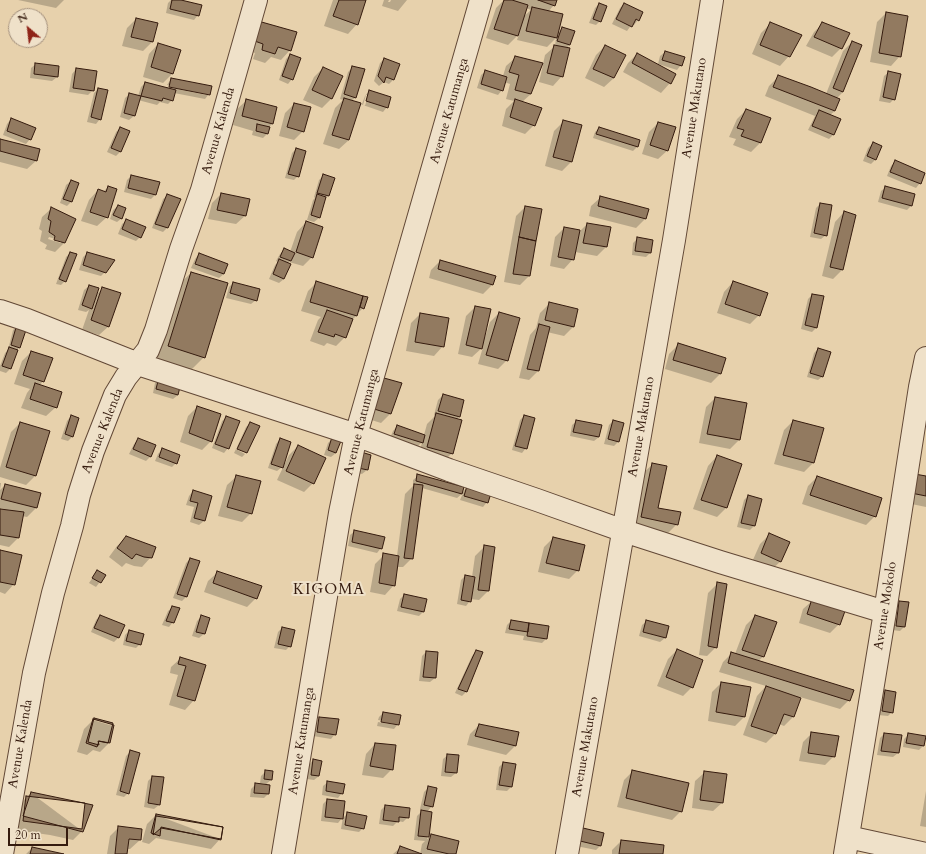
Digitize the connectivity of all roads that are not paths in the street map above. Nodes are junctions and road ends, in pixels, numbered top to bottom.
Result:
1 (256, 0) edge
2 (482, 0) edge
3 (712, 0) edge
4 (0, 312) edge
5 (926, 358) edge
6 (138, 364) junction
7 (356, 435) junction
8 (624, 531) junction
9 (885, 612) junction
10 (846, 845) edge
11 (2, 854) edge
12 (284, 854) edge
13 (567, 854) edge
14 (926, 854) edge

1 - 6 street, Avenue Kalenda
2 - 7 street, Avenue Katumanga
3 - 8 street, Avenue Makutano
4 - 6 street
5 - 9 street, Avenue Mokolo
6 - 7 street
6 - 11 street, Avenue Kalenda
7 - 8 street
7 - 12 street, Avenue Katumanga
8 - 9 street
8 - 13 street, Avenue Makutano
9 - 10 street, Avenue Mokolo
10 - 14 street

